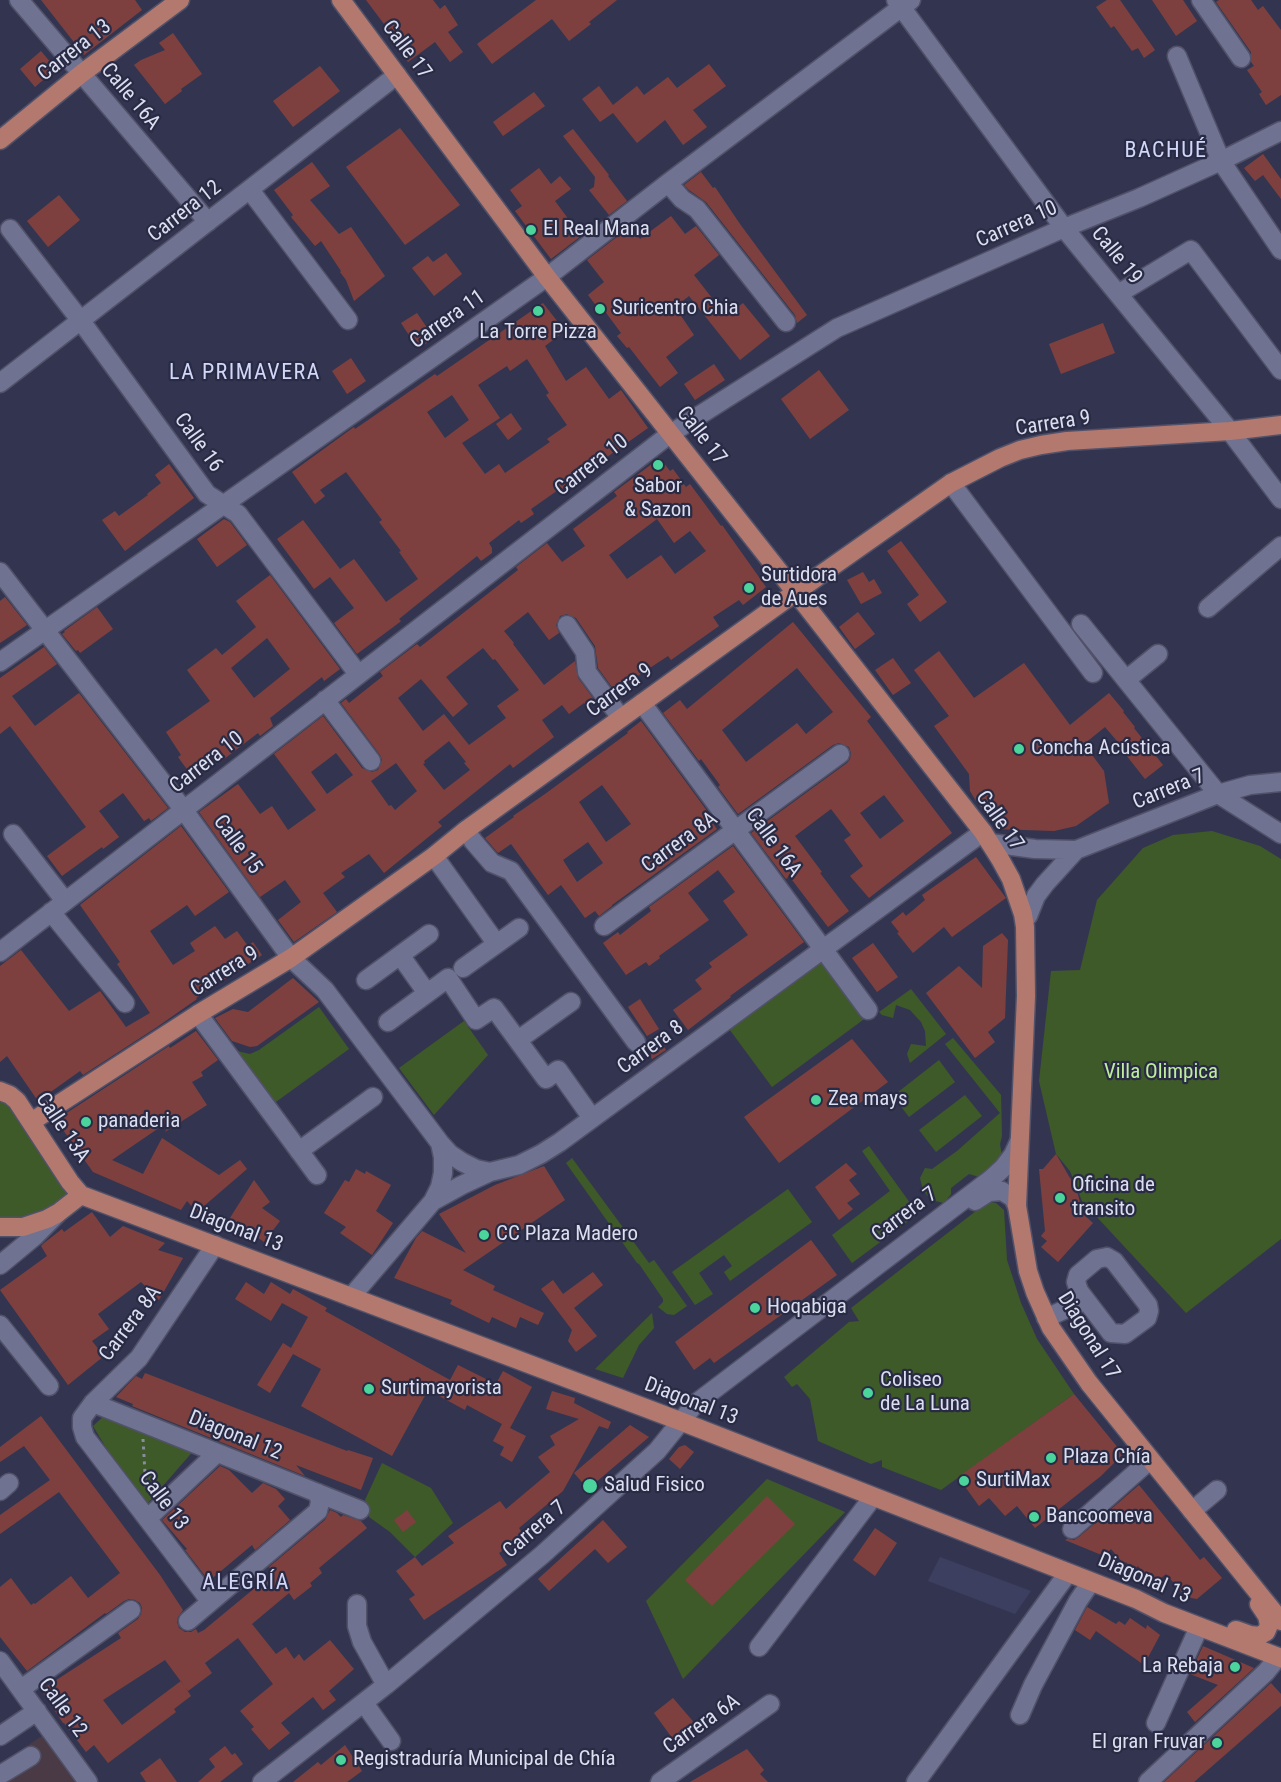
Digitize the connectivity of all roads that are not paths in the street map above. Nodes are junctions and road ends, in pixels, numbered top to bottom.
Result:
1 (19, 0) edge
2 (180, 0) edge
3 (341, 0) edge
4 (1201, 0) edge
5 (903, 2) edge
6 (1177, 57) dead end
7 (1241, 58) dead end
8 (81, 74) junction
9 (397, 75) junction
10 (1281, 132) edge
11 (0, 140) edge
12 (1221, 161) junction
13 (668, 183) junction
14 (250, 190) junction
15 (208, 222) junction
16 (1064, 228) junction
17 (10, 229) dead end
18 (1281, 250) edge
19 (547, 278) junction
20 (1118, 294) junction
21 (348, 320) dead end
22 (81, 321) junction
23 (786, 322) dead end
24 (1281, 370) edge
25 (0, 383) edge
26 (1281, 425) edge
27 (1230, 431) junction
28 (670, 434) junction
29 (951, 483) junction
30 (1281, 497) edge
31 (223, 505) junction
32 (1281, 546) edge
33 (0, 572) edge
34 (796, 592) junction
35 (1208, 608) dead end
36 (1081, 624) dead end
37 (567, 625) dead end
38 (45, 630) junction
39 (1158, 654) dead end
40 (0, 662) edge
41 (358, 674) junction
42 (1093, 674) dead end
43 (1126, 680) junction
44 (325, 700) junction
45 (642, 703) junction
46 (621, 718) junction
47 (840, 754) dead end
48 (371, 761) dead end
49 (1281, 782) edge
50 (1218, 794) junction
51 (183, 809) junction
52 (466, 830) junction
53 (736, 831) junction
54 (13, 834) dead end
55 (1281, 834) edge
56 (986, 837) junction
57 (1076, 850) junction
58 (434, 856) junction
59 (58, 907) junction
60 (1024, 909) junction
61 (604, 926) dead end
62 (519, 928) dead end
63 (429, 934) dead end
64 (496, 943) junction
65 (824, 950) junction
66 (0, 951) edge
67 (400, 956) junction
68 (291, 958) junction
69 (463, 968) dead end
70 (366, 980) dead end
71 (427, 993) junction
72 (571, 1002) dead end
73 (125, 1003) dead end
74 (868, 1010) dead end
75 (198, 1014) junction
76 (388, 1022) dead end
77 (518, 1040) junction
78 (636, 1042) dead end
79 (1, 1091) edge
80 (373, 1097) dead end
81 (592, 1118) junction
82 (31, 1122) junction
83 (1019, 1142) junction
84 (440, 1143) junction
85 (299, 1151) junction
86 (490, 1172) junction
87 (317, 1175) dead end
88 (81, 1195) junction
89 (433, 1201) junction
90 (1017, 1206) junction
91 (58, 1213) junction
92 (0, 1227) edge
93 (215, 1245) junction
94 (0, 1265) edge
95 (351, 1297) junction
96 (1086, 1300) dead end
97 (1046, 1318) junction
98 (0, 1325) edge
99 (49, 1386) dead end
100 (93, 1403) junction
101 (680, 1421) junction
102 (82, 1427) joint
103 (712, 1435) junction
104 (217, 1453) junction
105 (1150, 1460) junction
106 (1217, 1490) dead end
107 (318, 1493) junction
108 (873, 1497) junction
109 (360, 1510) dead end
110 (1192, 1510) junction
111 (148, 1518) junction
112 (1072, 1529) dead end
113 (1063, 1580) junction
114 (1091, 1582) junction
115 (1261, 1595) junction
116 (210, 1601) junction
117 (357, 1604) dead end
118 (131, 1610) dead end
119 (1164, 1613) junction
120 (188, 1621) dead end
121 (1281, 1621) edge
122 (1199, 1627) junction
123 (759, 1647) dead end
124 (1279, 1658) edge
125 (0, 1661) edge
126 (386, 1685) junction
127 (21, 1689) junction
128 (364, 1703) junction
129 (770, 1704) dead end
130 (37, 1712) junction
131 (1020, 1715) dead end
132 (1156, 1723) dead end
133 (0, 1736) edge
134 (391, 1741) dead end
135 (31, 1756) dead end
136 (0, 1775) edge
137 (88, 1782) edge
138 (262, 1782) edge
139 (660, 1782) edge
140 (916, 1782) edge
141 (1148, 1782) edge

1 - 8 street, Calle 16A
2 - 8 main road, Carrera 13
3 - 9 main road, Calle 17
4 - 7 street
5 - 13 street, Carrera 11
5 - 16 street, Calle 19
6 - 12 street
8 - 11 main road, Carrera 13
8 - 15 street, Calle 16A
9 - 14 street, Carrera 12
9 - 19 main road, Calle 17
10 - 12 street, Carrera 10
12 - 16 street, Carrera 10
12 - 18 street
13 - 19 street, Carrera 11
13 - 23 street
14 - 15 street, Carrera 12
14 - 21 street
15 - 22 street, Carrera 12
16 - 20 street, Calle 19
16 - 28 street, Carrera 10
17 - 22 street, Calle 16
19 - 28 main road, Calle 17
19 - 31 street, Carrera 11
20 - 24 street
20 - 27 street, Calle 19
22 - 25 street, Carrera 12
22 - 31 street, Calle 16
26 - 27 main road, Carrera 9
27 - 29 main road, Carrera 9
27 - 30 street, Calle 19
28 - 34 main road, Calle 17
28 - 41 street, Carrera 10
29 - 34 main road, Carrera 9
29 - 42 street
31 - 38 street, Carrera 11
31 - 41 street, Calle 16
32 - 35 street
33 - 38 street, Calle 15
34 - 45 main road, Carrera 9
34 - 56 main road, Calle 17
36 - 43 street
37 - 46 street
38 - 40 street, Carrera 11
38 - 51 street, Calle 15
39 - 43 street
41 - 44 street, Carrera 10
43 - 50 street
44 - 48 street
44 - 51 street, Carrera 10
45 - 46 main road, Carrera 9
45 - 53 street, Calle 16A
46 - 52 main road, Carrera 9
47 - 53 street, Carrera 8A
49 - 50 street, Carrera 7
50 - 55 street
50 - 57 street, Carrera 7
51 - 59 street, Carrera 10
51 - 68 street, Calle 15
52 - 58 main road, Carrera 9
52 - 78 street
53 - 61 street, Carrera 8A
53 - 65 street, Calle 16A
54 - 59 street
56 - 57 street, Carrera 7
56 - 60 main road, Calle 17
56 - 65 street, Carrera 8
57 - 60 street, Carrera 7
58 - 64 street
58 - 68 main road, Carrera 9
59 - 66 street, Carrera 10
59 - 73 street
60 - 83 main road, Diagonal 17
62 - 64 street
63 - 67 street
64 - 69 street
65 - 74 street, Calle 16A
65 - 81 street, Carrera 8
67 - 70 street
67 - 71 street
68 - 75 main road, Carrera 9
68 - 84 street, Calle 15
71 - 76 street
71 - 77 street
72 - 77 street
75 - 82 main road, Carrera 9
75 - 85 street
77 - 81 street
79 - 82 main road, Calle 13A
80 - 85 street
81 - 86 street, Carrera 8
82 - 88 main road, Calle 13A
83 - 90 main road, Diagonal 17
83 - 101 street, Carrera 7
84 - 86 street, Calle 15
84 - 89 street
85 - 87 street
86 - 89 street, Carrera 8
88 - 91 main road
88 - 93 main road, Diagonal 13
89 - 95 street, Carrera 8
90 - 97 main road, Diagonal 17
90 - 103 street, Carrera 7
91 - 92 main road
91 - 94 street
93 - 95 main road, Diagonal 13
93 - 100 street, Carrera 8A
95 - 101 main road, Diagonal 13
96 - 97 street
97 - 105 main road, Diagonal 17
98 - 99 street
100 - 102 street, Carrera 8A
100 - 104 street, Diagonal 12
101 - 103 main road, Diagonal 13
101 - 126 street, Carrera 7
102 - 111 street, Calle 13
103 - 108 main road, Diagonal 13
104 - 107 street, Diagonal 12
104 - 111 street
105 - 110 main road, Diagonal 17
105 - 112 street
106 - 110 street
107 - 109 street, Diagonal 12
107 - 116 street
108 - 113 main road, Diagonal 13
108 - 123 street
110 - 115 main road, Diagonal 17
111 - 116 street, Calle 13
113 - 114 main road, Diagonal 13
113 - 140 street
114 - 119 main road, Diagonal 13
114 - 131 street
115 - 119 main road
115 - 121 main road
116 - 120 street
117 - 126 street
118 - 127 street
119 - 122 main road, Diagonal 13
122 - 124 main road, Diagonal 13
122 - 132 street
124 - 141 street
125 - 127 street, Calle 12
126 - 128 street, Carrera 7
127 - 130 street, Calle 12
128 - 134 street
128 - 138 street, Carrera 7
129 - 139 street, Carrera 6A
130 - 133 street
130 - 137 street, Calle 12
135 - 136 street

